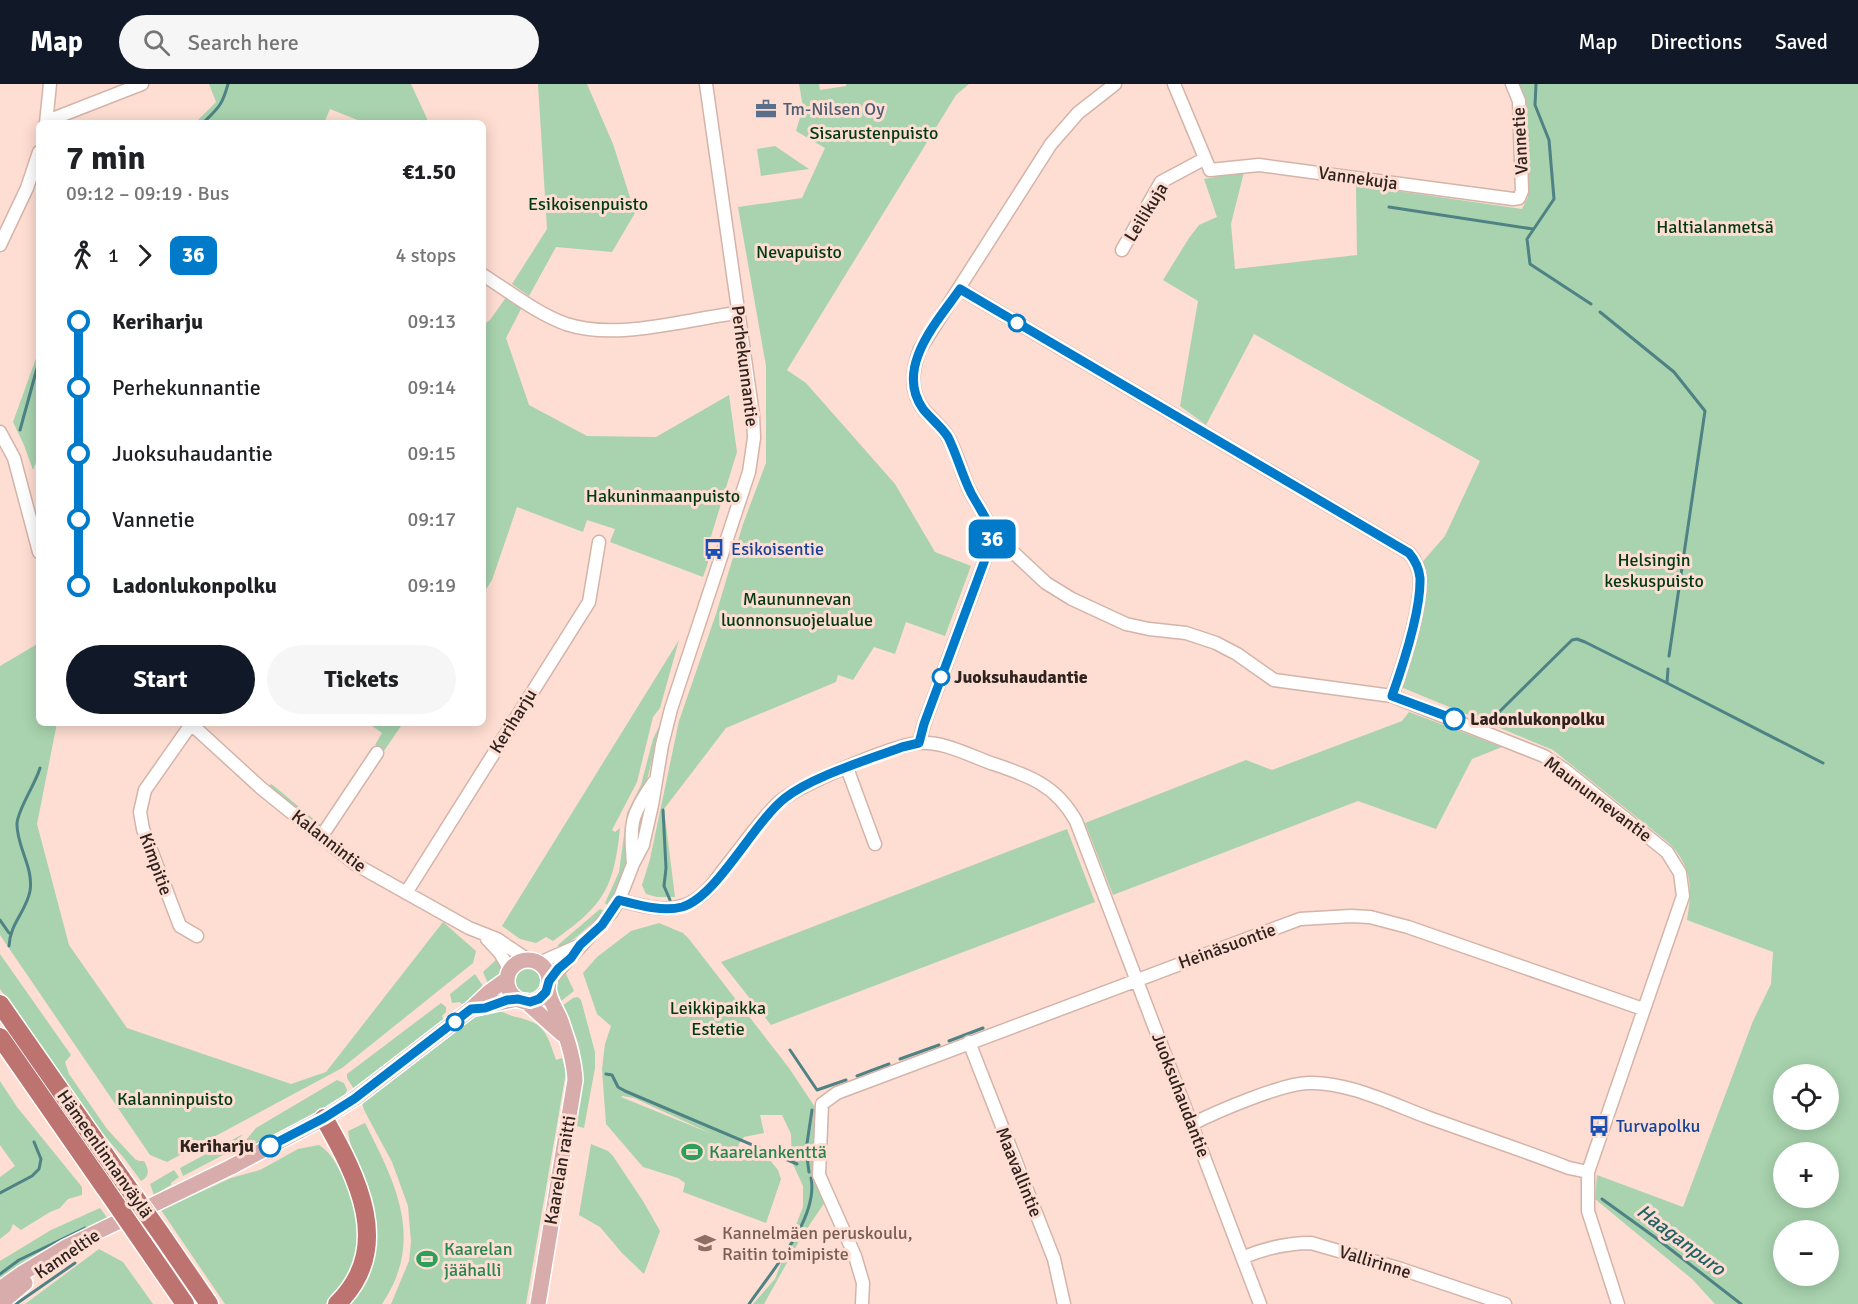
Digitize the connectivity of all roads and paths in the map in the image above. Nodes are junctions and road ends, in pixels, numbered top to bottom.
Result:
1 (50, 84) edge
2 (142, 84) edge
3 (706, 84) edge
4 (1115, 84) edge
5 (1174, 84) edge
6 (1512, 84) edge
7 (47, 120) edge
8 (52, 120) edge
9 (1204, 159) junction
10 (36, 161) edge
11 (1519, 198) joint
12 (0, 245) edge
13 (1122, 250) dead end
14 (486, 277) edge
15 (960, 289) junction
16 (738, 313) junction
17 (0, 432) edge
18 (36, 535) edge
19 (993, 538) junction
20 (599, 542) dead end
21 (1392, 696) junction
22 (189, 726) edge
23 (194, 726) edge
24 (919, 743) junction
25 (377, 753) dead end
26 (847, 768) junction
27 (321, 837) junction
28 (875, 844) dead end
29 (406, 893) junction
30 (619, 900) junction
31 (197, 936) dead end
32 (484, 936) junction
33 (580, 945) junction
34 (533, 961) junction
35 (509, 974) junction
36 (1136, 980) junction
37 (548, 985) junction
38 (521, 1000) junction
39 (0, 1004) edge
40 (471, 1009) junction
41 (1643, 1009) junction
42 (565, 1036) junction
43 (0, 1037) edge
44 (969, 1042) junction
45 (324, 1118) junction
46 (1192, 1124) junction
47 (1588, 1173) junction
48 (107, 1228) junction
49 (1244, 1257) junction
50 (0, 1289) edge
51 (0, 1304) edge
52 (186, 1304) edge
53 (209, 1304) edge
54 (337, 1304) edge
55 (538, 1304) edge
56 (862, 1304) edge
57 (1064, 1304) edge
58 (1260, 1304) edge
59 (1505, 1304) edge
60 (1617, 1304) edge

1 - 7 street
2 - 8 street
3 - 16 street, Perhekunnantie
4 - 15 street
5 - 9 street
6 - 11 street, Vannetie
9 - 11 street, Vannekuja
9 - 13 street, Leilikuja
10 - 12 street
14 - 16 street
15 - 19 street
15 - 21 street
16 - 30 street, Perhekunnantie
17 - 18 street
19 - 21 street, Maununnevantie
19 - 24 street
20 - 29 street, Keriharju
21 - 41 street, Maununnevantie
22 - 31 street, Kimpitie
23 - 27 street, Kalannintie
24 - 26 street, Juoksuhaudantie
24 - 36 street, Juoksuhaudantie
25 - 27 street
26 - 28 street
26 - 30 street, Juoksuhaudantie
27 - 29 street, Kalannintie
29 - 32 street, Kalannintie
30 - 33 street, Perhekunnantie
32 - 34 street, Kalannintie
32 - 35 street, Kalannintie
33 - 34 street, Perhekunnantie
33 - 37 street, Perhekunnantie
34 - 35 main road
34 - 37 main road
35 - 38 main road
35 - 40 main road, Kanneltie
36 - 41 street, Heinäsuontie
36 - 44 street, Heinäsuontie
36 - 46 street, Juoksuhaudantie
37 - 38 main road
37 - 42 main road, Kaarelan raitti
38 - 40 main road, Kanneltie
38 - 42 main road
39 - 53 highway, Hämeenlinnanväylä, bridge
40 - 45 main road, Kanneltie
41 - 47 street, Maununnevantie
42 - 55 main road, Kaarelan raitti
43 - 52 highway, Hämeenlinnanväylä, bridge
44 - 56 street, Heinäsuontie
44 - 57 street, Maavallintie
45 - 48 main road, Kanneltie
45 - 54 highway
46 - 47 street
46 - 49 street, Juoksuhaudantie
47 - 60 street, Maununnevantie
48 - 50 main road, Kanneltie
48 - 51 main road, Kanneltie
49 - 58 street, Juoksuhaudantie
49 - 59 street, Vallirinne

